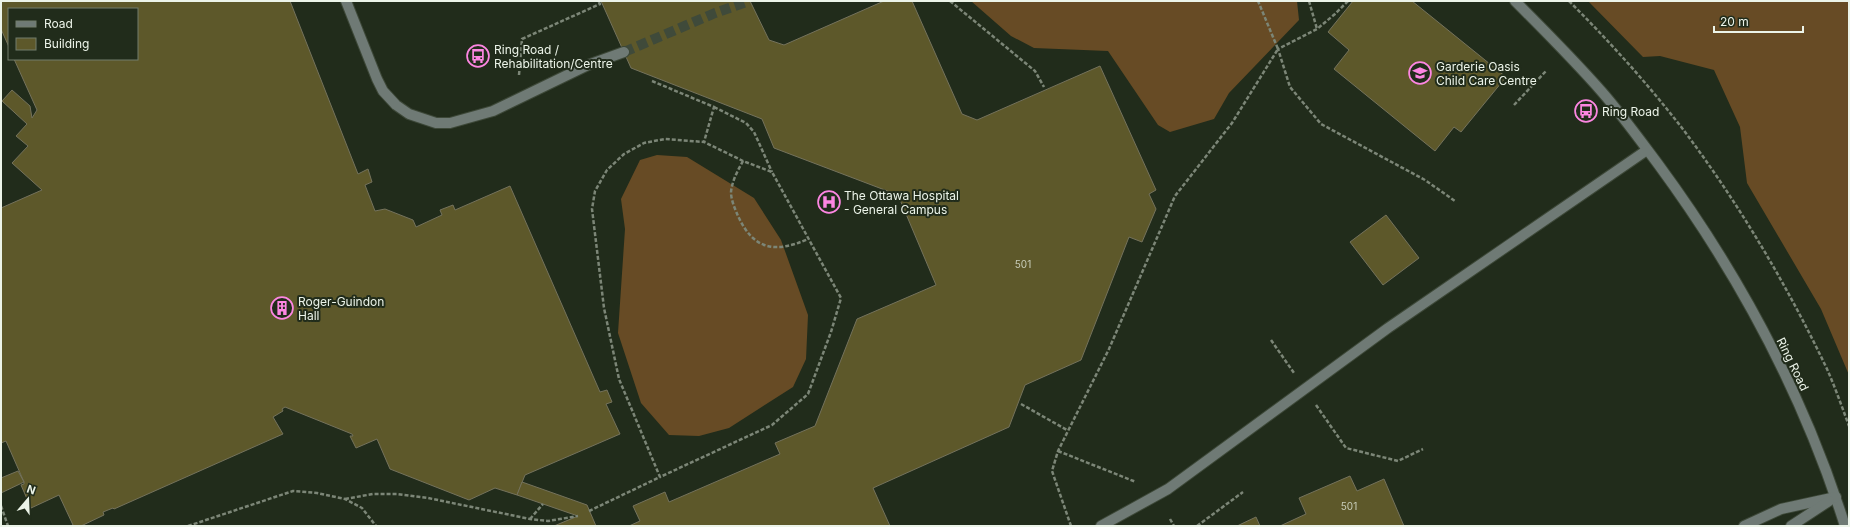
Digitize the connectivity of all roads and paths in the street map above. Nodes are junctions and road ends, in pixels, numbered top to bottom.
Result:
1 (346, 1) edge
2 (598, 1) edge
3 (950, 1) edge
4 (1258, 1) edge
5 (1309, 1) edge
6 (1348, 1) edge
7 (1515, 1) edge
8 (1569, 1) edge
9 (1317, 29) junction
10 (1278, 49) junction
11 (624, 52) tunnel mouth
12 (1546, 71) dead end
13 (519, 76) dead end
14 (652, 81) dead end
15 (1044, 87) dead end
16 (1514, 105) dead end
17 (714, 107) junction
18 (704, 142) junction
19 (1647, 150) junction
20 (743, 161) junction
21 (772, 172) junction
22 (1455, 201) dead end
23 (808, 239) junction
24 (1271, 340) dead end
25 (1294, 373) dead end
26 (1315, 403) dead end
27 (1021, 404) dead end
28 (1849, 426) edge
29 (1067, 430) junction
30 (1423, 449) dead end
31 (1058, 451) junction
32 (660, 477) junction
33 (1137, 483) dead end
34 (1243, 492) dead end
35 (1836, 497) junction
36 (345, 499) junction
37 (543, 504) dead end
38 (1, 506) edge
39 (589, 511) dead end
40 (578, 516) dead end
41 (1170, 519) dead end
42 (530, 520) junction
43 (8, 526) edge
44 (188, 526) edge
45 (376, 526) edge
46 (1071, 526) edge
47 (1100, 526) edge
48 (1174, 526) edge
49 (1197, 526) edge
50 (1744, 526) edge
51 (1791, 526) edge
52 (1845, 526) edge

1 - 11 street
2 - 13 path
3 - 15 path
4 - 10 path
5 - 9 path
6 - 9 path
7 - 19 street, Ring Road
8 - 28 path
9 - 10 path
10 - 22 path
10 - 29 path
12 - 16 path
14 - 17 path
17 - 18 path
17 - 21 path
18 - 20 path
18 - 32 path
19 - 35 street, Ring Road
19 - 47 street
20 - 21 path
20 - 23 path
21 - 23 path
23 - 32 path
24 - 25 path
26 - 30 path
27 - 29 path
29 - 31 path
31 - 33 path
31 - 46 path
32 - 39 path
34 - 49 path
35 - 50 street
35 - 51 street
35 - 52 street, Ring Road
36 - 42 path
36 - 44 path
36 - 45 path
37 - 42 path
38 - 43 path
40 - 42 path
41 - 48 path

